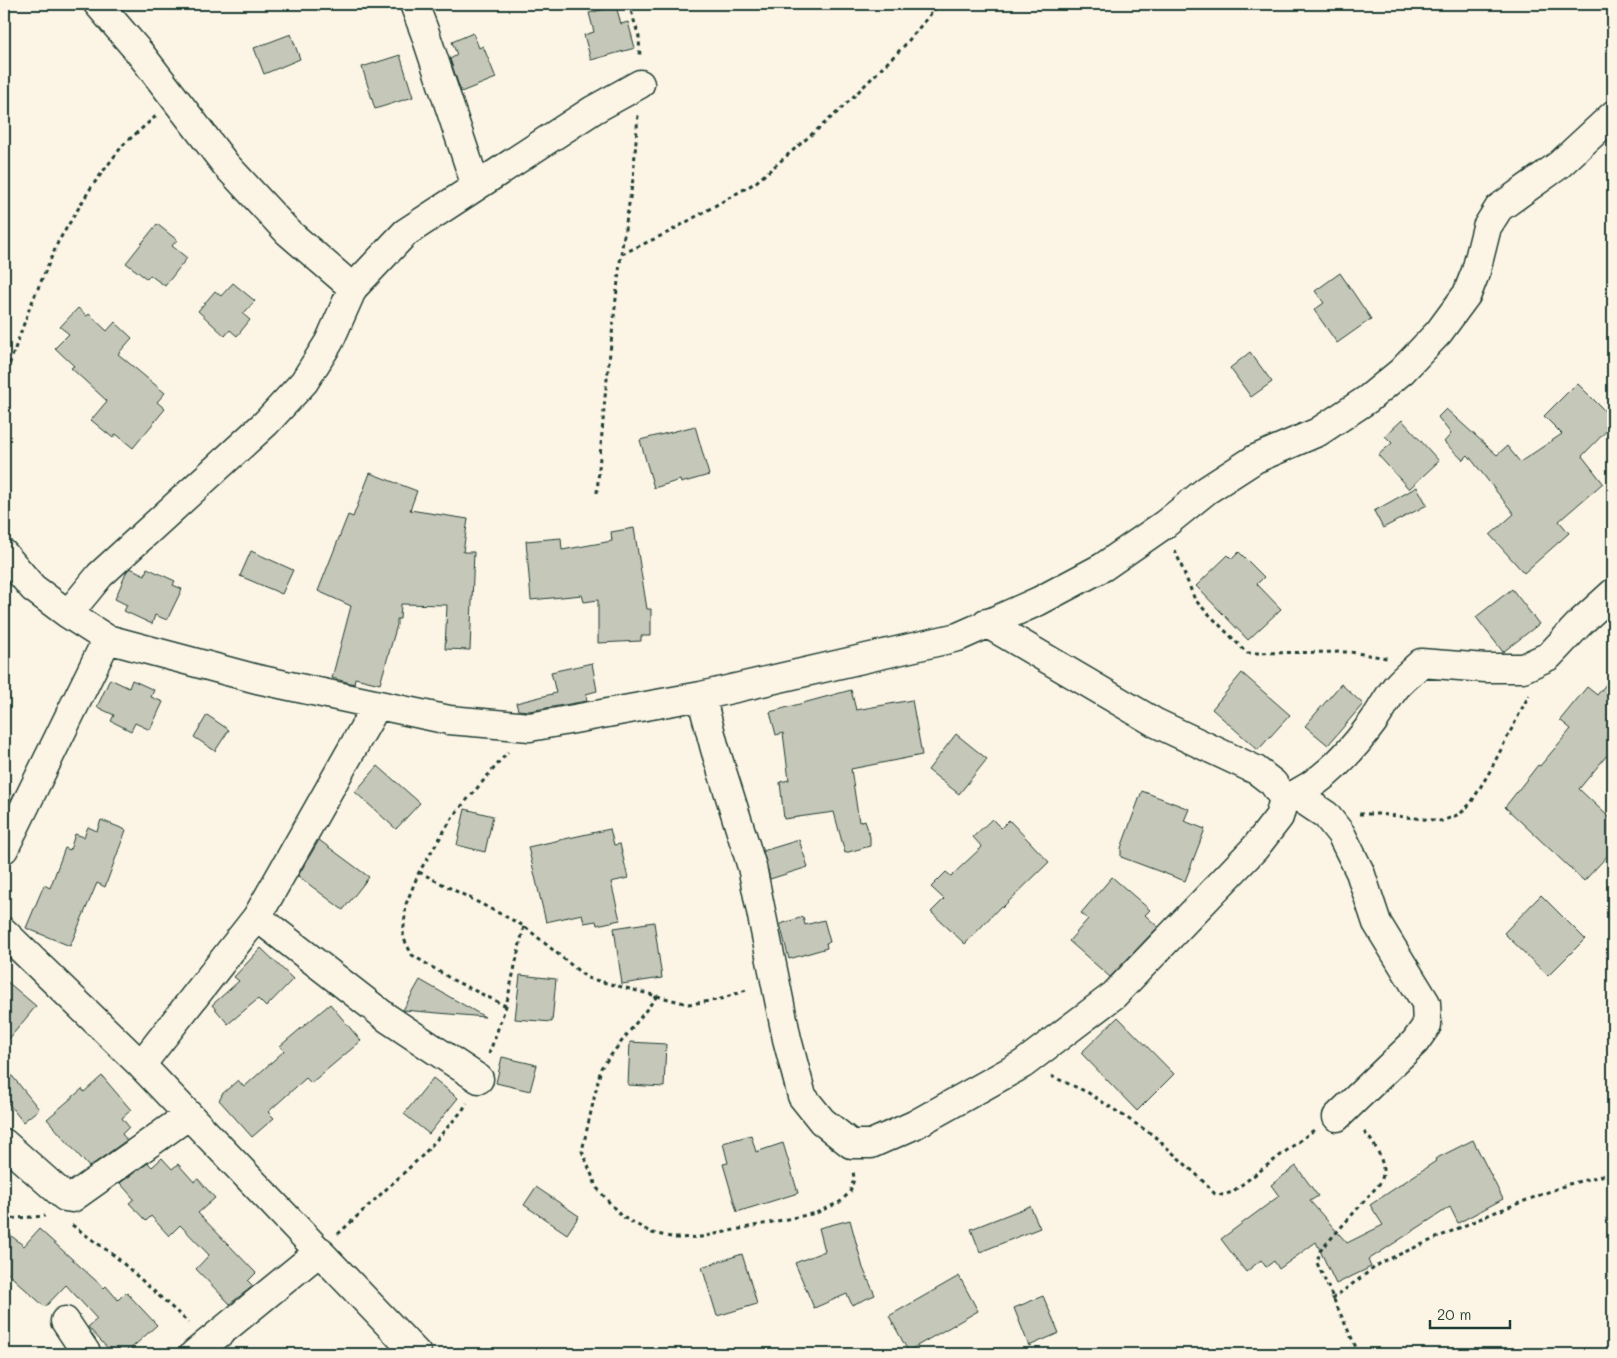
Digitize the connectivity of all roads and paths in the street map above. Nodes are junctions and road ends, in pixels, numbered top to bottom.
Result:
1 (98, 4) edge
2 (414, 4) edge
3 (629, 4) edge
4 (938, 4) edge
5 (640, 84) junction
6 (175, 99) junction
7 (1613, 115) edge
8 (476, 186) junction
9 (621, 254) junction
10 (353, 288) junction
11 (4, 379) edge
12 (597, 493) dead end
13 (1165, 524) junction
14 (4, 554) edge
15 (1613, 593) edge
16 (68, 614) junction
17 (986, 623) junction
18 (107, 639) junction
19 (1549, 656) junction
20 (1421, 663) junction
21 (701, 696) junction
22 (377, 705) junction
23 (530, 727) junction
24 (1290, 797) junction
25 (1326, 815) junction
26 (4, 849) edge
27 (420, 872) junction
28 (257, 917) junction
29 (524, 926) junction
30 (4, 932) edge
31 (776, 980) junction
32 (657, 996) junction
33 (506, 1006) junction
34 (1023, 1064) junction
35 (140, 1065) junction
36 (479, 1079) junction
37 (189, 1115) junction
38 (1338, 1117) junction
39 (4, 1143) edge
40 (851, 1144) junction
41 (1613, 1173) edge
42 (52, 1216) dead end
43 (4, 1219) edge
44 (70, 1224) dead end
45 (320, 1251) junction
46 (1332, 1298) junction
47 (65, 1321) dead end
48 (201, 1348) edge
49 (87, 1354) edge
50 (417, 1354) edge
51 (1359, 1354) edge

1 - 6 street
2 - 8 street
3 - 5 path
4 - 9 path
5 - 8 street
5 - 9 path
6 - 10 street
6 - 11 path
7 - 13 street
8 - 10 street
9 - 12 path
10 - 16 street
13 - 17 street
13 - 20 path
14 - 16 street
15 - 19 street
16 - 18 street
17 - 21 street
17 - 24 street
18 - 22 street
18 - 26 street
19 - 20 street
19 - 25 path
20 - 24 street
21 - 23 street
21 - 31 street
22 - 23 street
22 - 28 street
23 - 27 path
24 - 25 street
24 - 34 street
25 - 38 street
27 - 29 path
27 - 33 path
28 - 35 street
28 - 36 street
29 - 32 path
29 - 33 path
30 - 35 street
31 - 32 path
31 - 40 street
32 - 40 path
33 - 36 path
34 - 38 path
34 - 40 street
35 - 37 street
36 - 45 path
37 - 39 street
37 - 45 street
38 - 46 path
41 - 46 path
42 - 43 path
44 - 48 path
45 - 48 street
45 - 50 street
46 - 51 path
47 - 49 street

